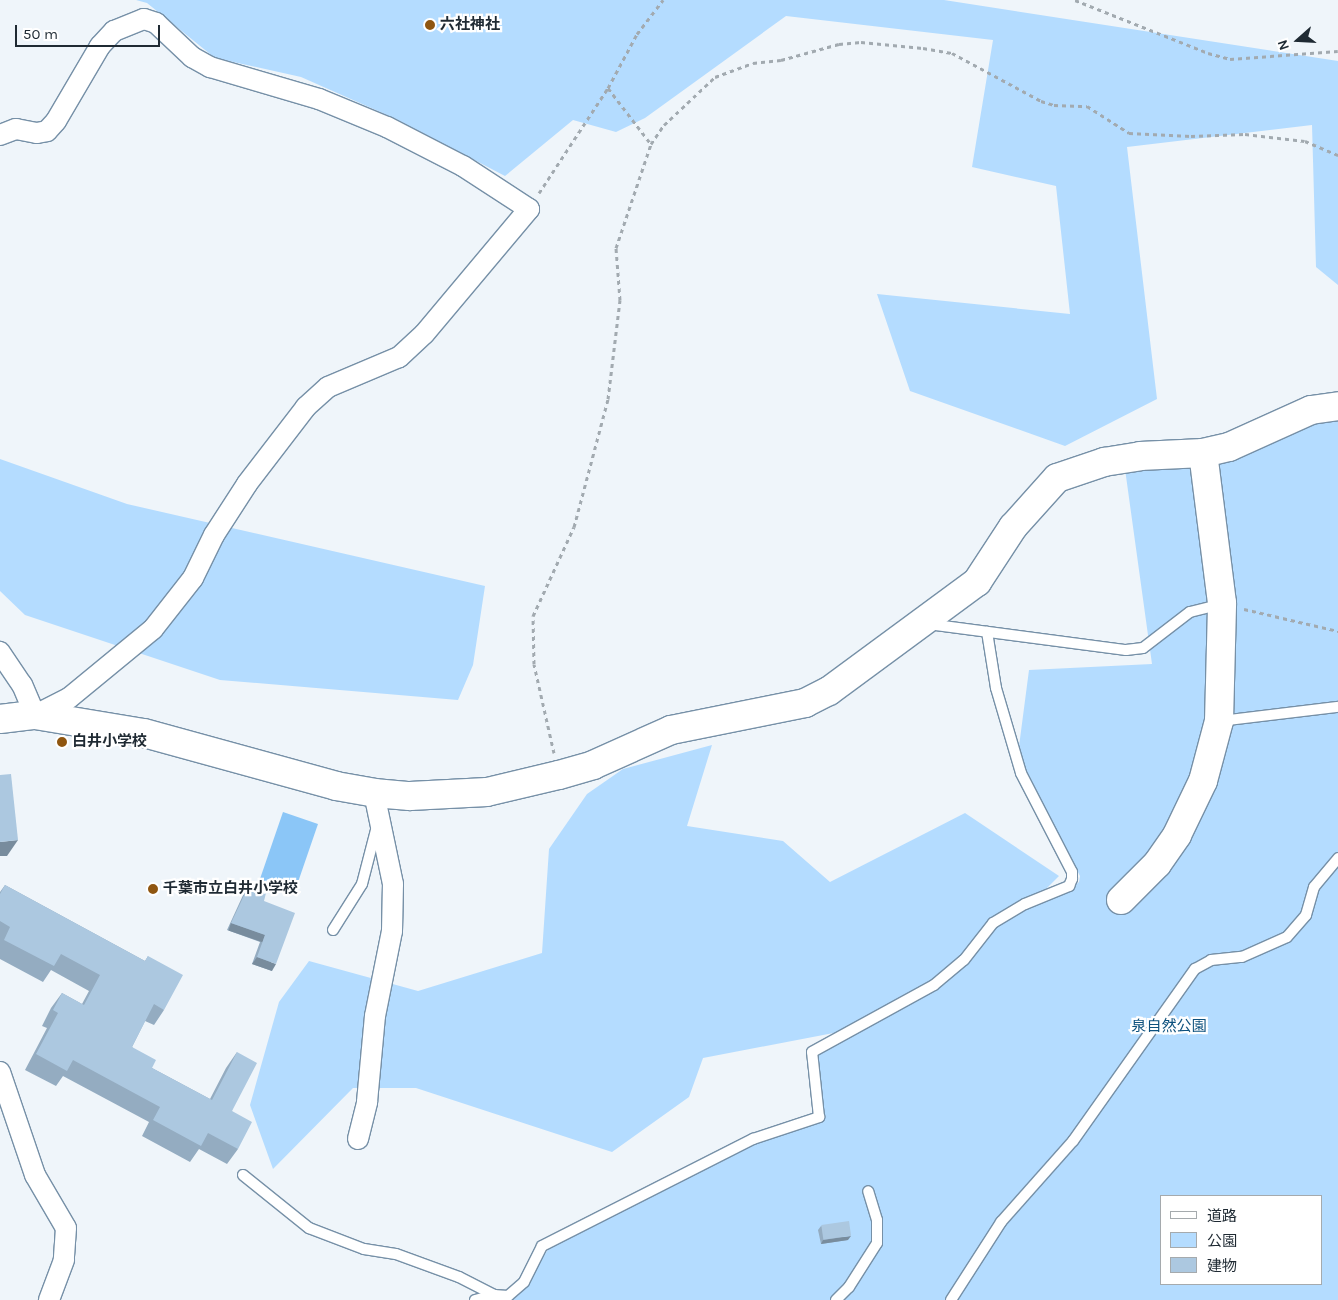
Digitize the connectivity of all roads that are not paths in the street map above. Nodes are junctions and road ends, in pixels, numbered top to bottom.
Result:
1 (0, 135) edge
2 (1338, 406) edge
3 (1203, 453) junction
4 (1222, 603) junction
5 (921, 623) junction
6 (987, 632) junction
7 (0, 652) edge
8 (1338, 707) edge
9 (36, 715) junction
10 (0, 719) edge
11 (1219, 721) junction
12 (377, 805) junction
13 (1338, 858) edge
14 (1121, 900) dead end
15 (333, 930) dead end
16 (0, 1072) edge
17 (358, 1139) dead end
18 (243, 1175) dead end
19 (868, 1191) dead end
20 (494, 1295) junction
21 (48, 1300) edge
22 (475, 1300) edge
23 (836, 1300) edge
24 (951, 1300) edge

1 - 9 street
2 - 3 street
3 - 4 street
3 - 5 street
4 - 6 lane
4 - 11 street
5 - 6 lane
5 - 12 street
6 - 20 lane
7 - 9 street
8 - 11 lane
9 - 10 street
9 - 12 street
11 - 14 street
12 - 15 lane
12 - 17 street
13 - 24 lane
16 - 21 street
18 - 20 lane
19 - 23 lane
20 - 22 lane

